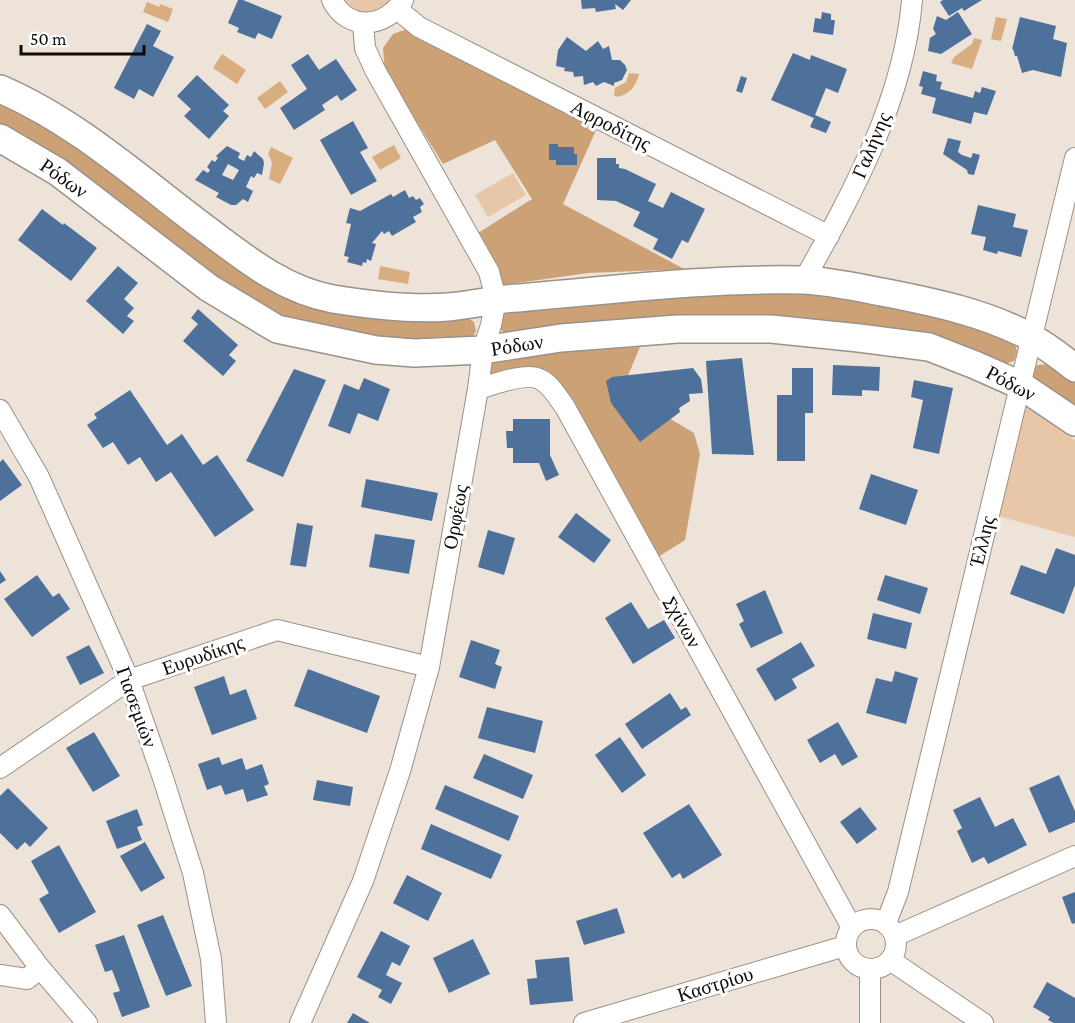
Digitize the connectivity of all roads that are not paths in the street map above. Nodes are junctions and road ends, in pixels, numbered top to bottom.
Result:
1 (332, 0) edge
2 (912, 0) edge
3 (400, 4) edge
4 (363, 22) junction
5 (0, 89) edge
6 (0, 138) edge
7 (1075, 158) edge
8 (829, 236) junction
9 (804, 280) junction
10 (496, 299) junction
11 (1033, 338) junction
12 (483, 350) junction
13 (1075, 368) edge
14 (1020, 385) junction
15 (478, 389) junction
16 (0, 410) edge
17 (1075, 423) edge
18 (429, 667) junction
19 (129, 680) junction
20 (0, 768) edge
21 (1075, 856) edge
22 (0, 915) edge
23 (851, 926) junction
24 (891, 930) junction
25 (845, 946) junction
26 (890, 960) junction
27 (40, 968) junction
28 (870, 969) junction
29 (0, 975) edge
30 (87, 1023) edge
31 (216, 1023) edge
32 (300, 1023) edge
33 (584, 1023) edge
34 (870, 1023) edge
35 (982, 1023) edge

1 - 4 street
2 - 8 street, Γαλήνης
3 - 4 street
3 - 8 street, Αφροδίτης
4 - 10 street, Ορφέως
5 - 10 street
6 - 12 street, Ρόδων
7 - 11 street, Έλλης
8 - 9 street, Γαλήνης
9 - 10 street
9 - 11 street
10 - 12 street, Ορφέως
11 - 13 street
11 - 14 street, Έλλης
12 - 14 street, Ρόδων
12 - 15 street, Ορφέως
14 - 17 street, Ρόδων
14 - 24 street, Έλλης
15 - 18 street, Ορφέως
15 - 23 street, Σχίνων
16 - 19 street, Γιασεμιών
18 - 19 street, Ευρυδίκης
18 - 32 street, Ορφέως
19 - 20 street, Ευρυδίκης
19 - 31 street, Γιασεμιών
21 - 24 street
22 - 27 street
23 - 24 street
23 - 25 street
24 - 26 street
25 - 28 street
25 - 33 street, Καστρίου
26 - 28 street
26 - 35 street
27 - 29 street
27 - 30 street
28 - 34 street

